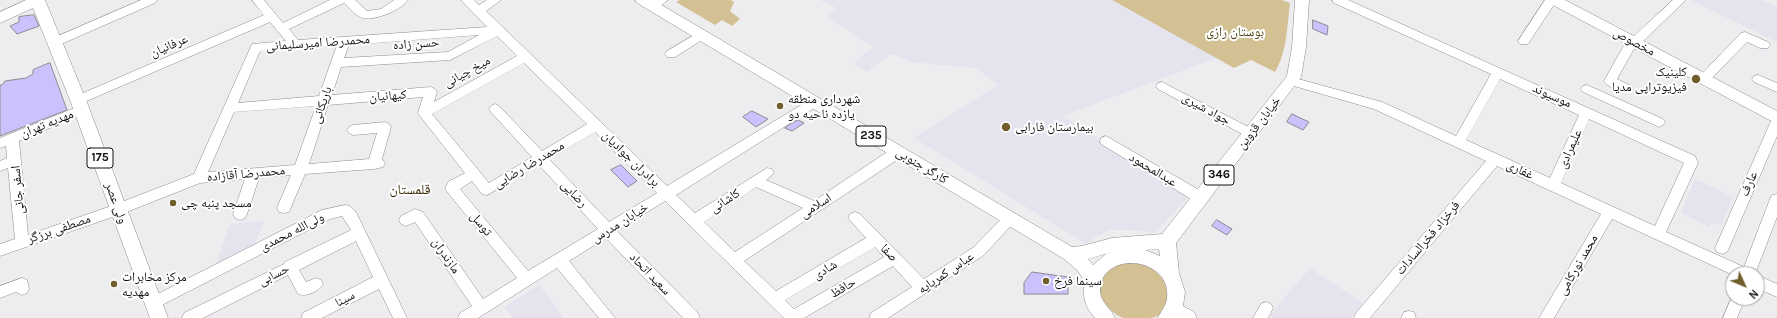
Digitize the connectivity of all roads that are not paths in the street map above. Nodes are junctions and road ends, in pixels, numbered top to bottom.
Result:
1 (37, 0) edge
2 (151, 0) edge
3 (259, 0) edge
4 (340, 0) edge
5 (348, 0) edge
6 (467, 0) edge
7 (495, 0) edge
8 (1302, 0) edge
9 (1338, 0) edge
10 (1680, 0) edge
11 (1558, 1) edge
12 (395, 2) edge
13 (652, 2) edge
14 (478, 11) junction
15 (272, 16) junction
16 (0, 18) edge
17 (282, 28) junction
18 (498, 30) junction
19 (701, 35) junction
20 (344, 41) junction
21 (1524, 41) dead end
22 (55, 42) junction
23 (1633, 42) junction
24 (295, 44) junction
25 (1764, 45) dead end
26 (671, 54) dead end
27 (525, 57) junction
28 (337, 63) junction
29 (1498, 72) junction
30 (1704, 79) junction
31 (1758, 79) dead end
32 (1291, 81) junction
33 (1162, 86) dead end
34 (1777, 88) edge
35 (1627, 89) dead end
36 (324, 101) junction
37 (815, 102) junction
38 (80, 105) junction
39 (229, 108) junction
40 (496, 109) dead end
41 (1581, 109) junction
42 (424, 113) junction
43 (1777, 119) edge
44 (1659, 122) dead end
45 (596, 125) junction
46 (353, 130) dead end
47 (1250, 133) junction
48 (6, 141) edge
49 (1106, 141) dead end
50 (1459, 142) junction
51 (898, 152) junction
52 (541, 158) junction
53 (1495, 159) junction
54 (15, 160) junction
55 (0, 166) edge
56 (300, 170) junction
57 (254, 173) junction
58 (767, 173) dead end
59 (474, 174) junction
60 (199, 178) junction
61 (755, 181) junction
62 (1553, 186) junction
63 (666, 194) junction
64 (1201, 198) junction
65 (1777, 199) edge
66 (815, 207) junction
67 (284, 208) dead end
68 (119, 209) junction
69 (1609, 212) junction
70 (240, 214) dead end
71 (856, 218) dead end
72 (1010, 219) junction
73 (406, 220) dead end
74 (694, 221) junction
75 (607, 230) junction
76 (359, 233) junction
77 (1658, 234) junction
78 (876, 240) junction
79 (1167, 241) junction
80 (22, 242) junction
81 (1722, 248) dead end
82 (0, 250) edge
83 (1070, 254) junction
84 (894, 258) junction
85 (559, 260) junction
86 (734, 260) junction
87 (290, 266) junction
88 (1727, 266) edge
89 (1751, 266) edge
90 (1170, 275) junction
91 (1093, 279) junction
92 (382, 280) junction
93 (527, 280) junction
94 (316, 284) dead end
95 (1765, 284) edge
96 (923, 288) junction
97 (22, 289) dead end
98 (1777, 291) edge
99 (0, 292) edge
100 (775, 299) junction
101 (1735, 306) edge
102 (481, 308) junction
103 (156, 311) edge
104 (1176, 315) edge
105 (1101, 316) edge
106 (189, 318) edge
107 (308, 318) edge
108 (400, 318) edge
109 (465, 318) edge
110 (608, 318) edge
111 (693, 318) edge
112 (794, 318) edge
113 (876, 318) edge
114 (1361, 318) edge
115 (1546, 318) edge
116 (1730, 318) edge

1 - 16 main road
1 - 22 main road, ولی عصر / 175
2 - 22 street
3 - 15 street
4 - 17 street
5 - 12 street
6 - 14 street, برادران جوادیان
7 - 14 street
8 - 32 main road, خیابان قزوین / 346
9 - 29 street, موسیوند
10 - 23 street
11 - 21 street
11 - 23 main road, مخصوص
13 - 19 main road, کارگر جنوبی / 235
14 - 18 street, برادران جوادیان
15 - 17 street
15 - 38 street, عرفانیان
17 - 24 street
18 - 20 street, محمدرضا امیرسلیمانی
18 - 27 street, برادران جوادیان
18 - 28 street, حسن زاده
19 - 26 street
19 - 37 main road, کارگر جنوبی / 235
20 - 24 street, محمدرضا امیرسلیمانی
20 - 28 street, باریکانی
22 - 38 main road, ولی عصر / 175
23 - 30 main road, مخصوص
23 - 35 street
24 - 39 street, محمدرضا امیرسلیمانی
25 - 30 street
27 - 42 street, میخ چیانی
27 - 45 street, برادران جوادیان
28 - 36 street, باریکانی
29 - 41 street, موسیوند
29 - 50 street
30 - 43 main road, مخصوص
31 - 34 street
32 - 47 main road, خیابان قزوین / 346
32 - 50 street, غفاری
33 - 47 street, جواد شیری
36 - 39 street
36 - 42 street, کیهانیان
36 - 56 street, باریکانی
37 - 51 main road, کارگر جنوبی / 235
37 - 63 street, خیابان مدرس
38 - 48 street, مهدیه تهران
38 - 68 main road, ولی عصر / 175
39 - 60 street, محمدرضا امیرسلیمانی
40 - 52 street, رضایی
41 - 44 street, علیمرادی
41 - 62 street, علیمرادی
41 - 77 street, موسیوند
42 - 59 street, محمدرضا رضایی
43 - 81 street, عارف
45 - 52 street, محمدرضا رضایی
45 - 63 street, برادران جوادیان
46 - 56 street, محمدرضا آقازاده
47 - 64 main road, خیابان قزوین / 346
48 - 54 street, اسفر جانی
49 - 64 street, عبدالمحمود
50 - 53 street, غفاری
51 - 66 street, اسلامی
51 - 72 main road, کارگر جنوبی / 235
52 - 59 street, محمدرضا رضایی
52 - 75 street, رضایی
53 - 62 street, غفاری
53 - 114 street, فرخزاد فخرالسادات
54 - 55 street
54 - 80 street, اسفر جانی
56 - 57 street, محمدرضا آقازاده
56 - 67 street, باریکانی
57 - 60 street, محمدرضا آقازاده
57 - 70 street
58 - 61 street, کاشانی
59 - 93 street, توسل
60 - 68 street, محمدرضا آقازاده
61 - 66 street
61 - 74 street, کاشانی
62 - 69 street, غفاری
63 - 74 street, برادران جوادیان
63 - 75 street, خیابان مدرس
64 - 79 main road, خیابان قزوین / 346
65 - 89 street
66 - 86 street, اسلامی
68 - 80 street, مصطفی برزگر
68 - 103 main road, ولی عصر / 175
69 - 77 street, غفاری
69 - 115 street, محمد نورکامی
71 - 78 street, صفا
72 - 83 main road, کارگر جنوبی / 235
72 - 96 street, عباس کمرپایه
73 - 102 street, مازندران
74 - 86 street, برادران جوادیان
75 - 85 street, خیابان مدرس
75 - 111 street, سعید اتحاد
76 - 87 street, حسابی
76 - 92 street, ولی‌الله محمدی
76 - 103 street, ولی‌الله محمدی
77 - 88 street, غفاری
78 - 84 street, صفا
78 - 100 street, شادی
79 - 83 main road
79 - 90 main road
80 - 82 street, مصطفی برزگر
83 - 91 main road, کارگر جنوبی / 235
84 - 96 street, صفا
84 - 112 street, حافظ
85 - 93 street, خیابان مدرس
85 - 110 street
86 - 100 street, برادران جوادیان
87 - 94 street
87 - 106 street, حسابی
90 - 91 main road
90 - 104 main road
91 - 105 main road
92 - 107 street, سینا
92 - 108 street, ولی‌الله محمدی
93 - 102 street, خیابان مدرس
95 - 98 street
96 - 113 street, عباس کمرپایه
97 - 99 street
100 - 112 street, برادران جوادیان
101 - 116 street
102 - 109 street, خیابان مدرس

